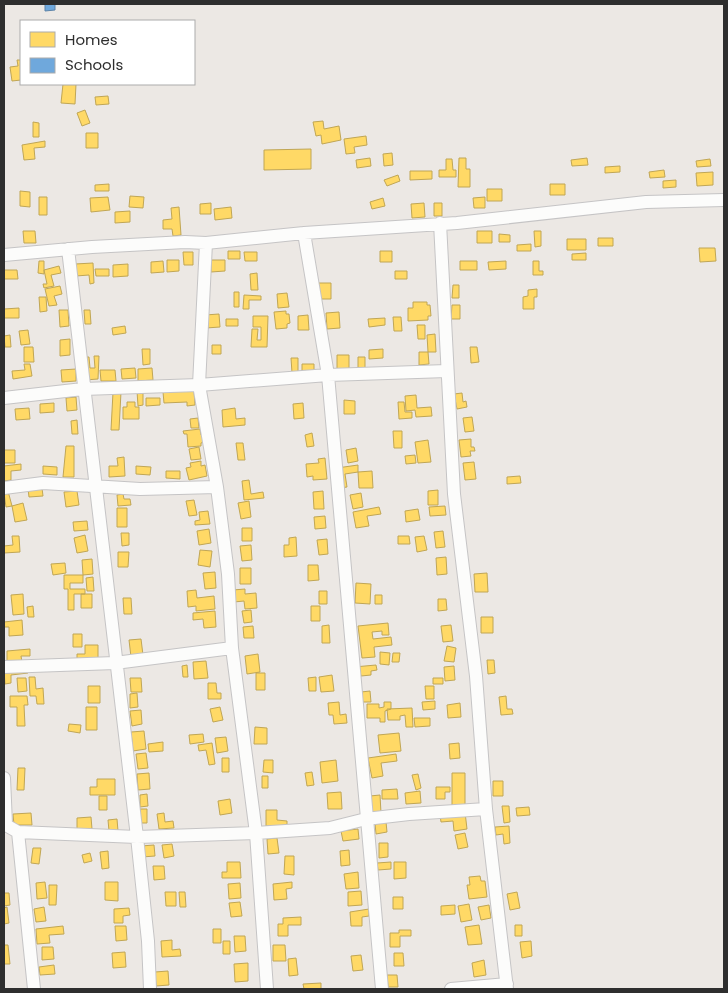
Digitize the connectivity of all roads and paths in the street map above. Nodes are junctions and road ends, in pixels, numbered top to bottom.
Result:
1 (724, 200) edge
2 (440, 223) junction
3 (304, 233) junction
4 (206, 243) junction
5 (68, 249) junction
6 (4, 254) edge
7 (447, 372) junction
8 (328, 375) junction
9 (199, 385) junction
10 (83, 389) junction
11 (4, 398) edge
12 (95, 485) junction
13 (216, 487) junction
14 (4, 488) edge
15 (232, 648) junction
16 (115, 663) junction
17 (4, 667) edge
18 (4, 778) edge
19 (486, 809) junction
20 (366, 819) junction
21 (5, 824) edge
22 (18, 832) junction
23 (256, 833) junction
24 (137, 837) junction
25 (507, 986) edge
26 (34, 989) edge
27 (150, 989) edge
28 (267, 989) edge
29 (382, 989) edge
30 (450, 989) edge

1 - 2 street
2 - 3 street
2 - 7 street
3 - 4 street
3 - 8 street
4 - 5 street
4 - 9 street
5 - 6 street
5 - 10 street
7 - 8 street
7 - 19 street
8 - 9 street
8 - 20 street
9 - 10 street
9 - 13 street
10 - 11 street
10 - 12 street
12 - 13 street
12 - 14 street
12 - 16 street
13 - 15 street
15 - 16 street
15 - 23 street
16 - 17 street
16 - 24 street
18 - 21 street
19 - 20 street
19 - 25 street
20 - 23 street
20 - 29 street
21 - 22 street
22 - 24 street
22 - 26 street
23 - 24 street
23 - 28 street
24 - 27 street
25 - 30 street

